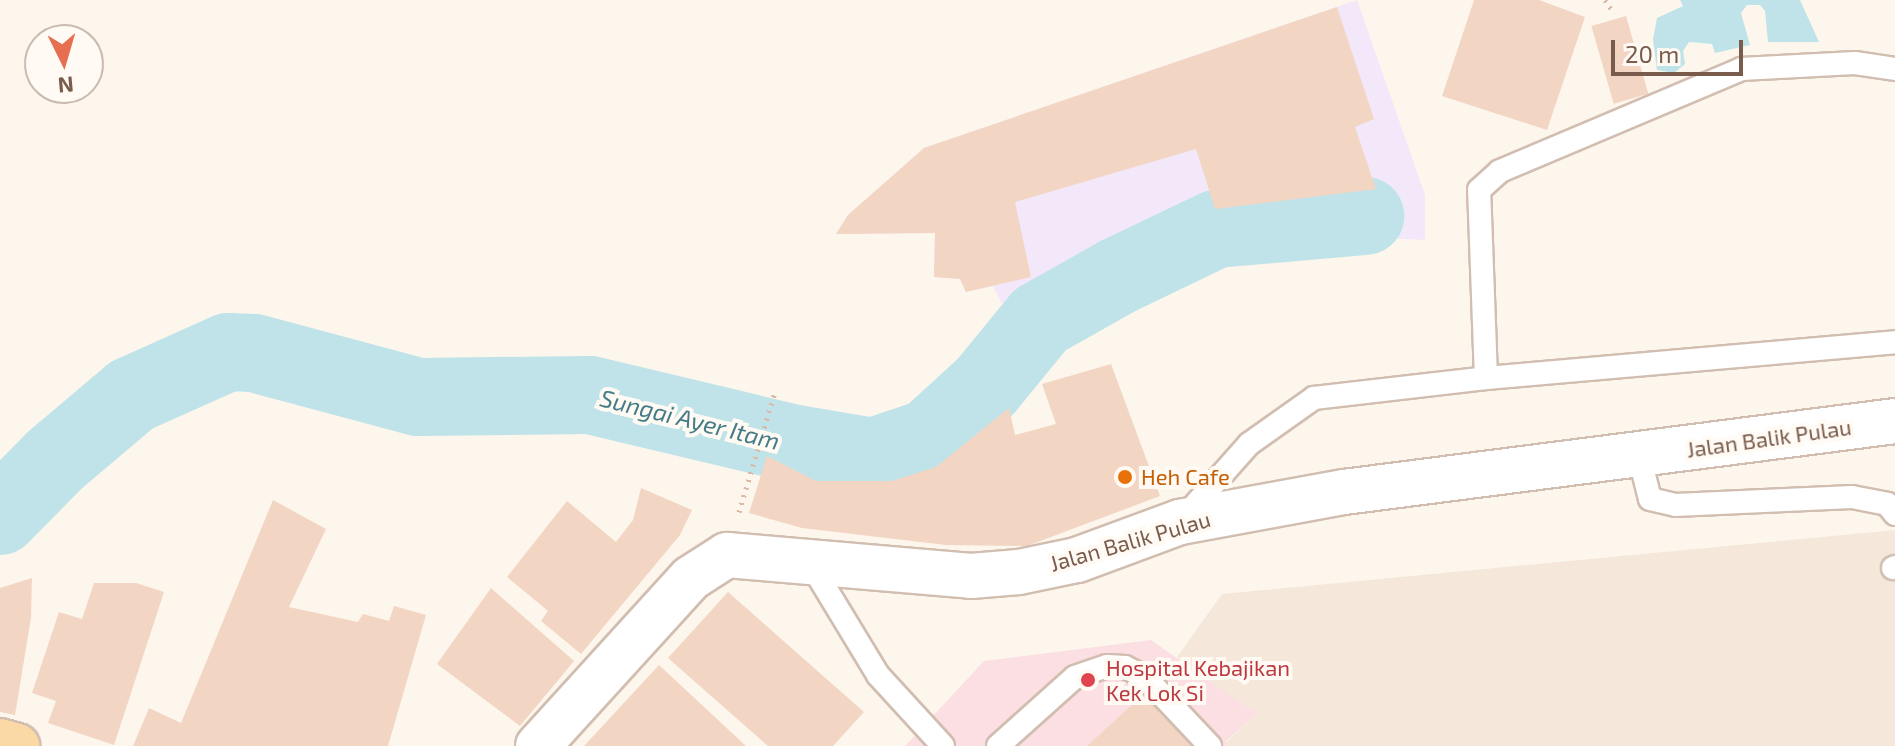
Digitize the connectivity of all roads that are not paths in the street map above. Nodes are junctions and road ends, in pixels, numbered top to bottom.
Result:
1 (1895, 69) edge
2 (1895, 342) edge
3 (1486, 378) junction
4 (1895, 421) edge
5 (1639, 455) junction
6 (1895, 514) edge
7 (1180, 522) junction
8 (809, 561) junction
9 (0, 741) edge
10 (17, 746) edge
11 (538, 746) edge
12 (943, 746) edge
13 (998, 746) edge
14 (1210, 746) edge

1 - 3 lane
2 - 3 lane
3 - 7 lane
4 - 5 street, Jalan Balik Pulau
5 - 6 lane
5 - 7 street, Jalan Balik Pulau
7 - 8 street, Jalan Balik Pulau
8 - 11 street, Jalan Balik Pulau
8 - 12 lane
9 - 10 main road
13 - 14 lane

